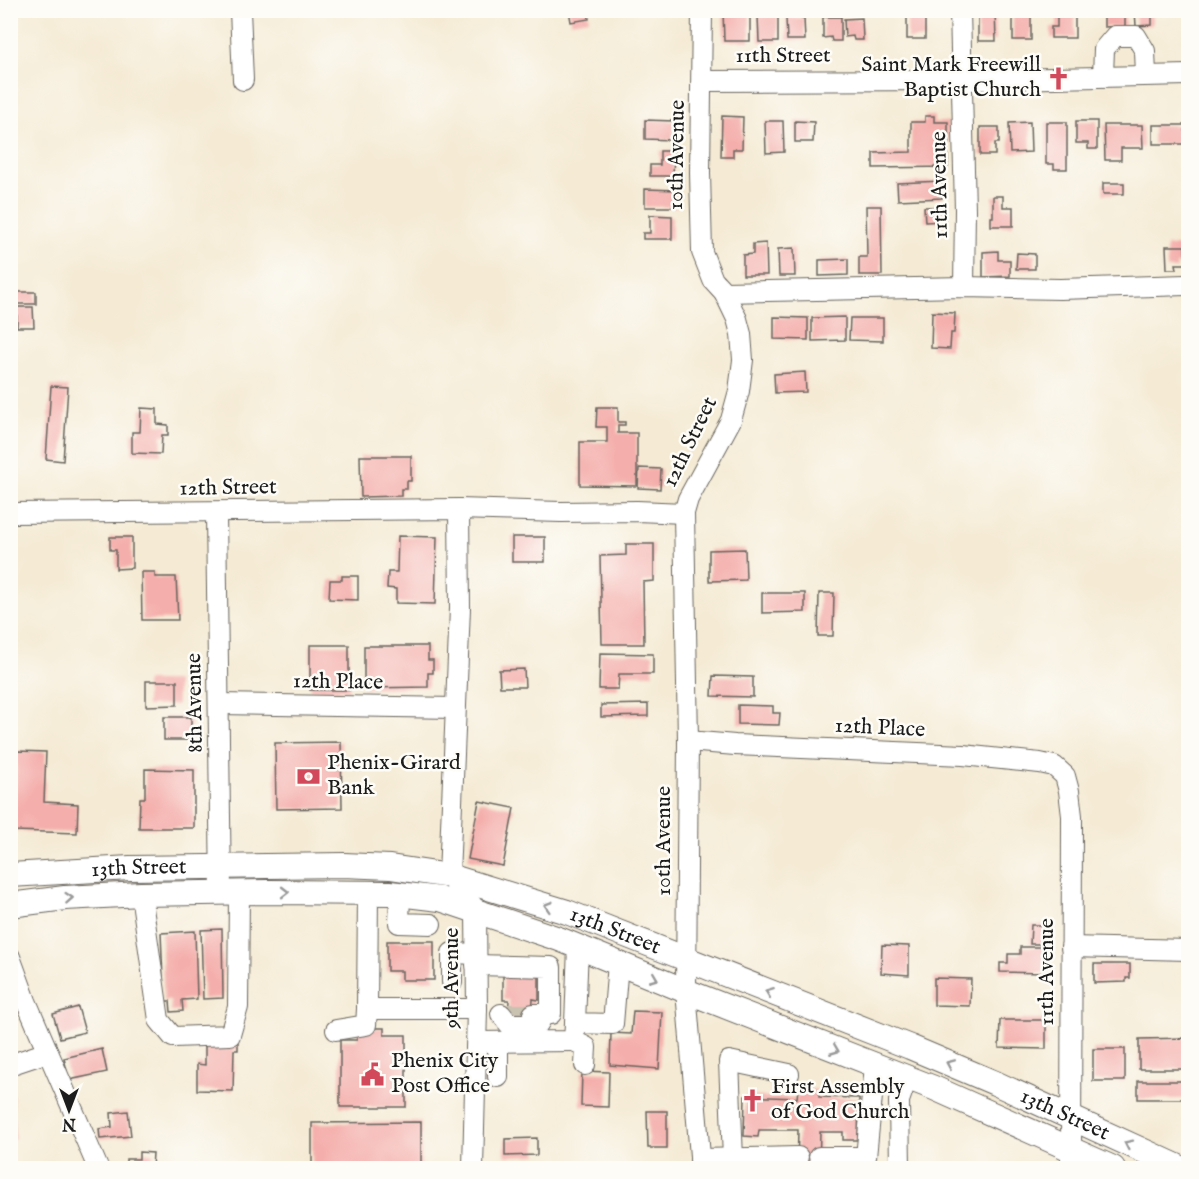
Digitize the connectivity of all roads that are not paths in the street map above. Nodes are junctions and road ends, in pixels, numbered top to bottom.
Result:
1 (240, 10) edge
2 (702, 10) edge
3 (960, 10) edge
4 (1146, 75) junction
5 (1188, 75) edge
6 (1103, 76) junction
7 (243, 80) dead end
8 (962, 80) junction
9 (702, 81) junction
10 (1186, 285) dead end
11 (964, 287) junction
12 (724, 292) junction
13 (459, 509) junction
14 (10, 513) edge
15 (216, 513) junction
16 (684, 513) junction
17 (220, 704) junction
18 (454, 708) junction
19 (688, 741) junction
20 (1065, 776) joint
21 (221, 865) junction
22 (10, 875) edge
23 (449, 876) junction
24 (230, 893) junction
25 (368, 893) junction
26 (141, 894) junction
27 (399, 894) junction
28 (10, 905) edge
29 (476, 910) junction
30 (431, 924) dead end
31 (552, 936) junction
32 (579, 947) junction
33 (1071, 947) junction
34 (1188, 950) edge
35 (10, 957) edge
36 (476, 959) junction
37 (687, 960) junction
38 (618, 963) junction
39 (551, 967) junction
40 (452, 982) dead end
41 (686, 991) junction
42 (367, 1009) junction
43 (477, 1012) junction
44 (336, 1030) dead end
45 (575, 1032) junction
46 (477, 1042) junction
47 (498, 1042) junction
48 (48, 1052) junction
49 (11, 1063) edge
50 (585, 1065) dead end
51 (875, 1066) junction
52 (789, 1074) dead end
53 (498, 1077) dead end
54 (907, 1078) junction
55 (1072, 1117) junction
56 (798, 1157) dead end
57 (819, 1157) dead end
58 (1071, 1159) edge
59 (842, 1163) edge
60 (700, 1164) edge
61 (736, 1164) edge
62 (98, 1168) edge
63 (473, 1168) edge
64 (900, 1168) edge
65 (1113, 1168) edge
66 (1181, 1168) edge

1 - 7 street
2 - 9 street, 10th Avenue
3 - 8 street, 11th Avenue
4 - 5 street, 11th Street
4 - 6 street, 11th Street
4 - 6 street
6 - 8 street, 11th Street
8 - 9 street, 11th Street
8 - 11 street, 11th Avenue
9 - 12 street, 10th Avenue
10 - 11 street
11 - 12 street
12 - 16 street, 12th Street
13 - 15 street, 12th Street
13 - 16 street, 12th Street
13 - 18 street
14 - 15 street, 12th Street
15 - 17 street, 8th Avenue
16 - 19 street, 10th Avenue
17 - 18 street, 12th Place
17 - 21 street, 8th Avenue
18 - 23 street
19 - 20 street, 12th Place
19 - 37 street, 10th Avenue
20 - 33 street, 11th Avenue
21 - 22 main road, 13th Street
21 - 23 main road, 13th Street
21 - 24 street, 8th Avenue
23 - 29 street, 9th Avenue
37 -> 23 main road, 13th Street
24 -> 25 main road, 13th Street
24 - 26 main road, 13th Street
24 - 26 street, 8th Avenue
25 - 27 main road, 13th Street
25 - 42 street
28 -> 26 main road, 13th Street
27 - 29 main road, 13th Street
27 - 30 street
29 - 31 main road, 13th Street
29 - 36 street, 9th Avenue
31 - 32 main road, 13th Street
31 - 39 street
32 - 38 main road, 13th Street
32 - 45 street
33 - 34 street
33 - 55 street, 11th Avenue
35 - 48 street
36 - 39 street
36 - 40 street
36 - 43 street, 9th Avenue
37 - 41 street, 10th Avenue
55 -> 37 main road, 13th Street
38 -> 41 main road, 13th Street
38 - 45 street
39 - 43 street
41 -> 51 main road, 13th Street
41 - 60 street, 10th Avenue
42 - 43 street
42 - 44 street
43 - 46 street, 9th Avenue
45 - 47 street
45 - 50 street
46 - 47 street
46 - 63 street, 9th Avenue
47 - 53 street
48 - 49 street
48 - 62 street
51 - 54 main road, 13th Street
51 - 59 street
52 - 61 street
54 - 58 main road, 13th Street
54 - 64 street
55 - 58 street, 11th Avenue
66 -> 55 main road, 13th Street
56 - 61 street
57 - 59 street
58 - 65 main road, 13th Street
60 - 61 street

